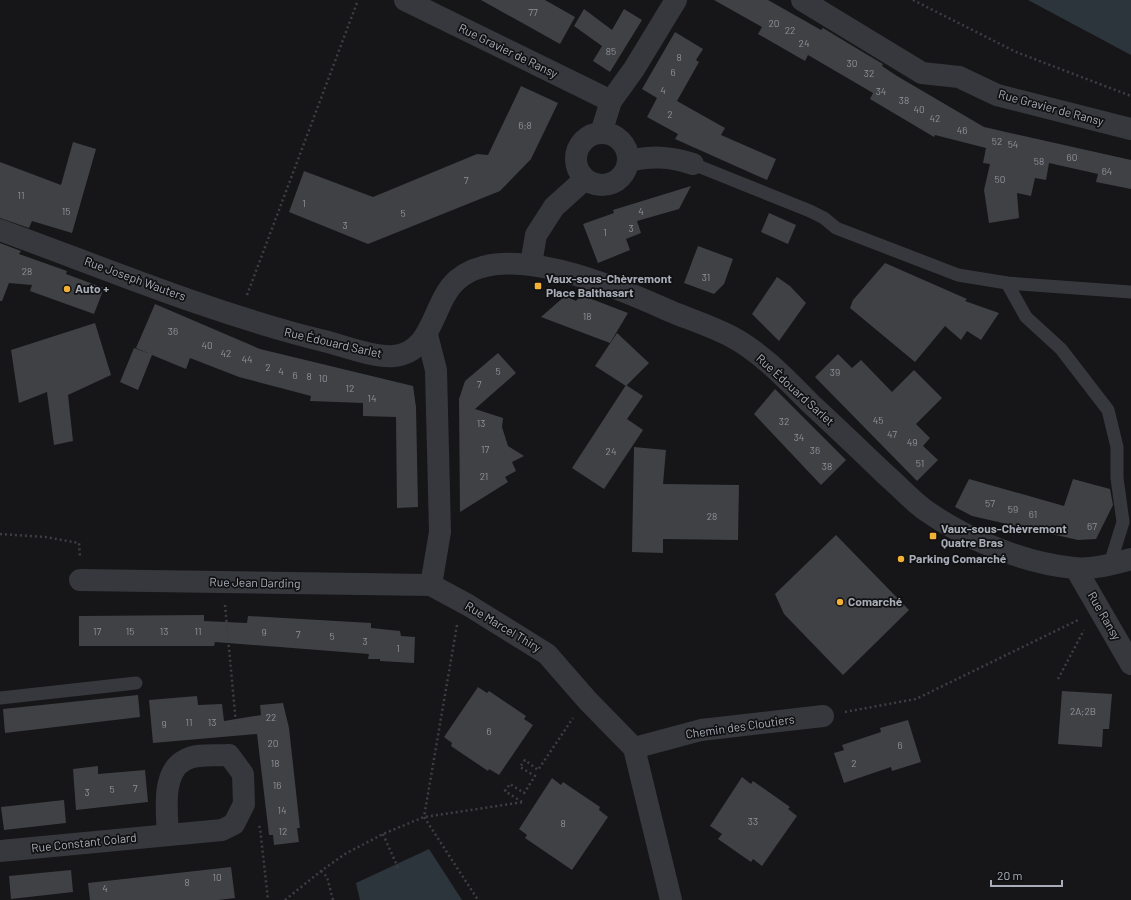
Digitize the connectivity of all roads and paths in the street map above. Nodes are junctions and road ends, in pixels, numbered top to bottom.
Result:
1 (358, 0) edge
2 (405, 0) edge
3 (676, 0) edge
4 (802, 0) edge
5 (913, 0) edge
6 (1131, 96) edge
7 (611, 102) junction
8 (1131, 129) edge
9 (601, 133) junction
10 (628, 161) junction
11 (693, 164) joint
12 (584, 179) junction
13 (0, 230) edge
14 (531, 264) junction
15 (1006, 283) junction
16 (1131, 292) edge
17 (239, 317) junction
18 (270, 328) joint
19 (427, 335) junction
20 (0, 534) edge
21 (1121, 562) edge
22 (1076, 569) junction
23 (80, 580) joint
24 (225, 582) junction
25 (430, 585) junction
26 (468, 605) junction
27 (1094, 612) junction
28 (1131, 664) edge
29 (1058, 679) dead end
30 (136, 684) dead end
31 (0, 698) edge
32 (588, 701) junction
33 (823, 716) joint
34 (634, 748) junction
35 (229, 756) junction
36 (244, 804) junction
37 (424, 818) junction
38 (383, 834) junction
39 (168, 835) junction
40 (0, 851) edge
41 (321, 870) junction
42 (399, 870) dead end
43 (268, 900) edge
44 (285, 900) edge
45 (333, 900) edge
46 (478, 900) edge
47 (671, 900) edge

1 - 17 path
2 - 7 street, Rue Gravier de Ransy
3 - 7 street
4 - 8 street, Rue Gravier de Ransy
5 - 6 path
7 - 9 street
9 - 10 street
9 - 12 street
10 - 11 street
10 - 12 street
11 - 15 lane
12 - 14 street
13 - 17 street, Rue Joseph Wauters
14 - 19 street, Rue Édouard Sarlet
14 - 22 street, Rue Édouard Sarlet
15 - 16 lane
15 - 21 lane
17 - 18 street, Rue Joseph Wauters
18 - 19 street, Rue Édouard Sarlet
19 - 25 street
20 - 23 path
21 - 22 street, Rue Édouard Sarlet
22 - 27 street, Rue Ransy
23 - 24 street, Rue Jean Darding
24 - 25 street, Rue Jean Darding
24 - 35 path
25 - 26 street, Rue Marcel Thiry
26 - 32 street, Rue Marcel Thiry
26 - 37 path
27 - 28 street, Rue Ransy
27 - 29 path
27 - 33 path
30 - 31 lane
32 - 34 street, Rue Marcel Thiry
32 - 37 path
33 - 34 street, Chemin des Cloutiers
34 - 47 street
35 - 36 street, Rue Constant Colard
35 - 39 street
36 - 39 street, Rue Constant Colard
36 - 43 path
37 - 38 path
37 - 46 path
38 - 41 path
38 - 42 path
39 - 40 street, Rue Constant Colard
41 - 44 path
41 - 45 path

